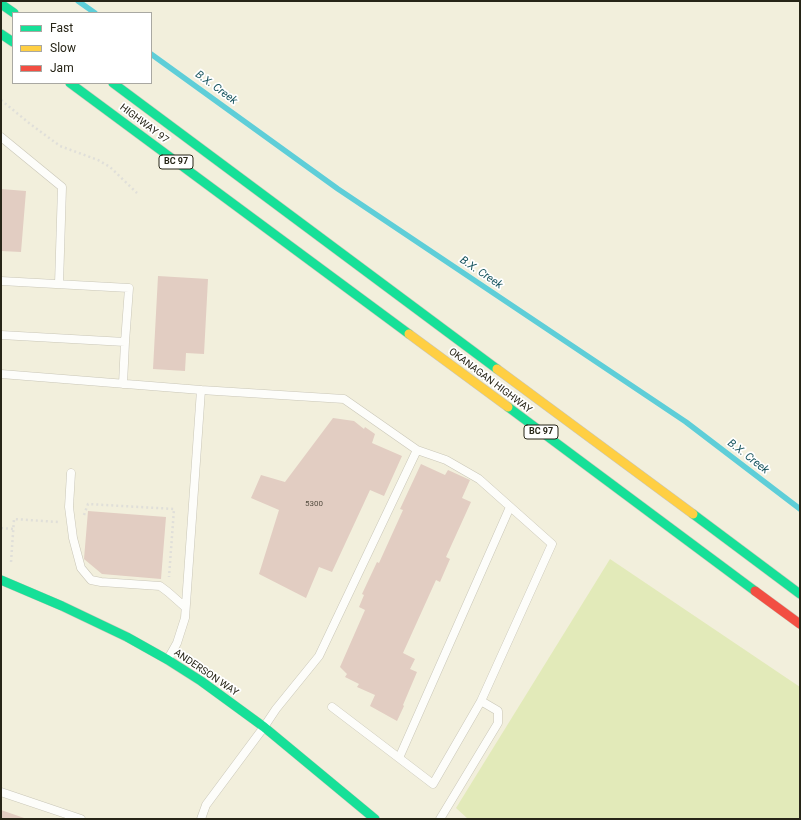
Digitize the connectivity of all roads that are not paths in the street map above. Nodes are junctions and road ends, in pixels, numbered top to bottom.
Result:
1 (1, 4) edge
2 (13, 12) edge
3 (1, 34) edge
4 (12, 41) edge
5 (71, 84) edge
6 (114, 84) edge
7 (1, 137) edge
8 (298, 221) joint
9 (282, 240) joint
10 (1, 281) edge
11 (59, 284) junction
12 (1, 335) edge
13 (126, 342) junction
14 (1, 374) edge
15 (123, 384) junction
16 (201, 390) junction
17 (417, 450) junction
18 (71, 473) dead end
19 (510, 507) junction
20 (1, 580) edge
21 (800, 594) edge
22 (185, 607) junction
23 (800, 624) edge
24 (168, 660) junction
25 (481, 701) junction
26 (332, 707) dead end
27 (264, 727) junction
28 (399, 758) junction
29 (1, 792) edge
30 (81, 819) edge
31 (201, 819) edge
32 (375, 819) edge
33 (440, 819) edge

1 - 2 main road
3 - 4 main road
5 - 9 main road, HIGHWAY 97 / BC 97
6 - 8 main road, HIGHWAY 97 / BC 97
7 - 11 lane
8 - 21 main road, OKANAGAN HIGHWAY / BC 97
9 - 23 main road, OKANAGAN HIGHWAY / BC 97
10 - 11 lane
11 - 13 lane
12 - 13 lane
13 - 15 lane
14 - 15 lane
15 - 16 lane
16 - 17 lane
16 - 22 lane
17 - 19 lane
17 - 27 lane
18 - 22 lane
19 - 25 lane
19 - 28 lane
20 - 24 main road, ANDERSON WAY
22 - 24 lane
24 - 27 main road, ANDERSON WAY
25 - 28 lane
25 - 33 lane
26 - 28 lane
27 - 31 lane
27 - 32 main road, ANDERSON WAY
29 - 30 lane

